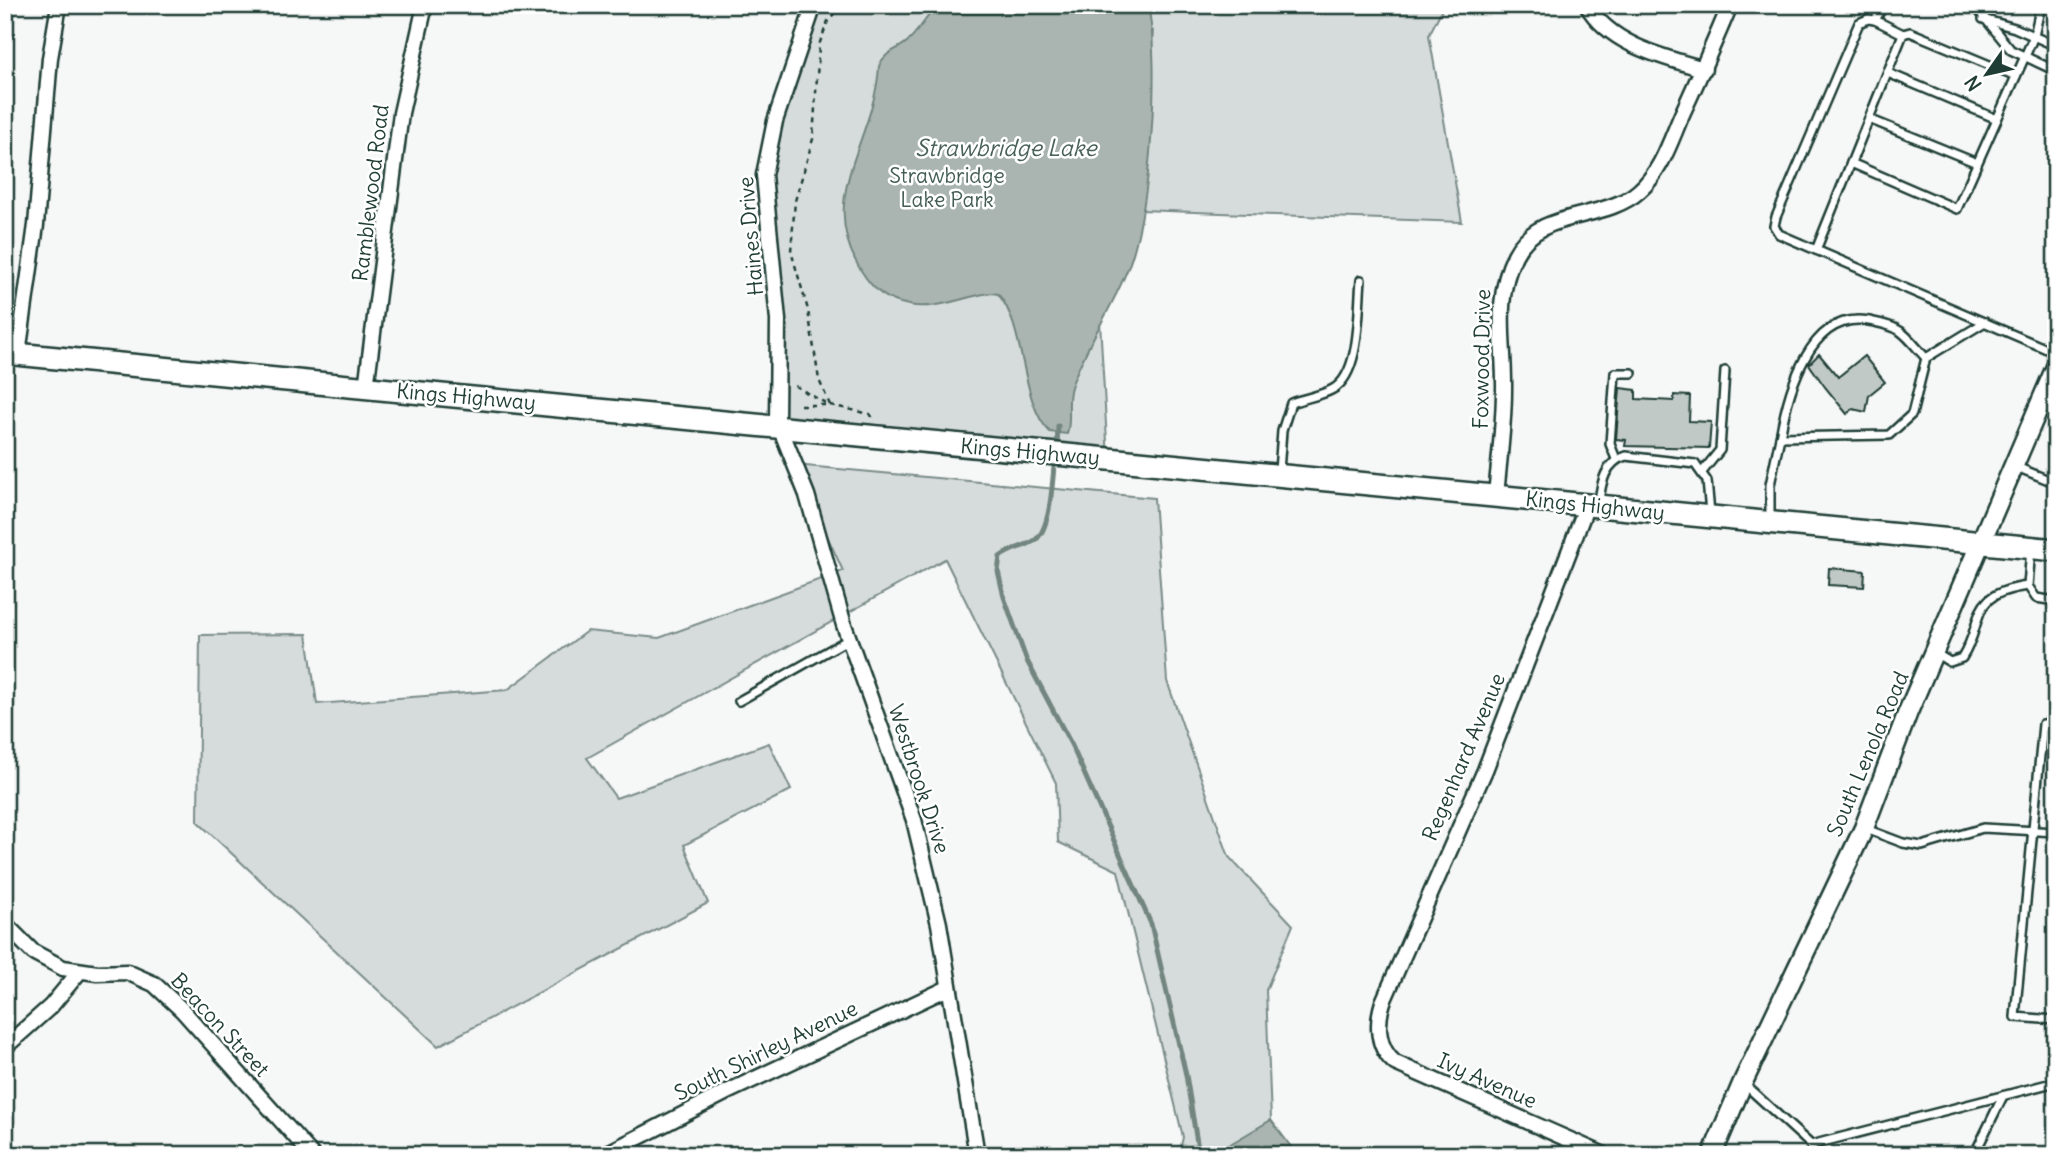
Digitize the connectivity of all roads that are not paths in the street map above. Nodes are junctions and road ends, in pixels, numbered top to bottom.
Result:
1 (59, 5) edge
2 (425, 5) edge
3 (814, 5) edge
4 (1587, 5) edge
5 (1730, 5) edge
6 (1884, 5) edge
7 (1974, 5) edge
8 (2041, 5) edge
9 (1982, 19) junction
10 (1875, 20) junction
11 (1903, 34) junction
12 (2034, 36) junction
13 (2056, 46) edge
14 (2025, 56) junction
15 (1704, 69) junction
16 (2056, 71) edge
17 (1888, 73) junction
18 (2016, 76) junction
19 (1869, 119) junction
20 (1997, 119) junction
21 (1852, 163) junction
22 (1977, 163) junction
23 (1816, 250) junction
24 (1361, 280) dead end
25 (1985, 322) junction
26 (2056, 353) edge
27 (12, 354) edge
28 (1926, 358) junction
29 (2056, 367) edge
30 (1725, 371) dead end
31 (1632, 373) dead end
32 (366, 388) junction
33 (2048, 408) edge
34 (779, 428) junction
35 (1780, 437) junction
36 (1616, 459) junction
37 (2013, 466) junction
38 (2056, 470) edge
39 (1703, 471) junction
40 (1278, 475) junction
41 (2054, 482) edge
42 (1496, 496) junction
43 (1592, 506) junction
44 (1710, 517) junction
45 (1770, 523) junction
46 (1981, 543) junction
47 (2031, 548) junction
48 (2056, 548) edge
49 (2028, 586) junction
50 (2056, 601) edge
51 (849, 638) junction
52 (1935, 653) junction
53 (739, 701) dead end
54 (2056, 723) edge
55 (1864, 828) junction
56 (2032, 830) junction
57 (2056, 832) edge
58 (5, 924) edge
59 (80, 971) junction
60 (948, 988) junction
61 (2056, 1020) edge
62 (1380, 1024) joint
63 (5, 1047) edge
64 (1743, 1082) junction
65 (2056, 1082) edge
66 (2003, 1096) junction
67 (1811, 1145) junction
68 (312, 1155) edge
69 (604, 1155) edge
70 (976, 1155) edge
71 (1604, 1155) edge
72 (1712, 1155) edge
73 (1814, 1155) edge
74 (1974, 1155) edge

1 - 27 street
2 - 32 street, Ramblewood Road
3 - 34 street, Haines Drive
4 - 15 street
5 - 15 street, Foxwood Drive
6 - 10 lane
7 - 9 lane
8 - 12 lane
9 - 12 lane
9 - 14 lane
10 - 11 lane
10 - 23 lane
11 - 17 lane
11 - 18 lane
12 - 13 lane
12 - 14 lane
14 - 16 lane
14 - 18 lane
15 - 42 street, Foxwood Drive
17 - 19 lane
17 - 20 lane
18 - 20 lane
19 - 21 lane
19 - 22 lane
20 - 22 lane
21 - 22 lane
21 - 23 lane
23 - 25 lane
24 - 40 lane
25 - 26 lane
25 - 28 lane
27 - 32 main road, Kings Highway
28 - 35 lane
28 - 35 lane
29 - 33 street, South Lenola Road
30 - 39 lane
31 - 36 lane
32 - 34 main road, Kings Highway
33 - 37 street, South Lenola Road
34 - 40 main road, Kings Highway
34 - 51 street, Westbrook Drive
35 - 45 lane
36 - 39 lane
36 - 43 lane
37 - 41 lane
37 - 46 street, South Lenola Road
38 - 41 lane
39 - 44 lane
40 - 42 main road, Kings Highway
42 - 43 main road, Kings Highway
43 - 44 main road, Kings Highway
43 - 62 street, Regenhard Avenue
44 - 45 main road, Kings Highway
45 - 46 main road, Kings Highway
46 - 47 main road, Kings Highway
46 - 52 street, South Lenola Road
47 - 48 main road, Kings Highway
47 - 49 lane
49 - 50 lane
49 - 52 lane
51 - 53 lane
51 - 60 street, Westbrook Drive
52 - 55 street, South Lenola Road
54 - 56 lane
55 - 56 lane
55 - 64 street, South Lenola Road
56 - 57 lane
56 - 61 lane
58 - 59 street, Beacon Street
59 - 63 street
59 - 68 street, Beacon Street
60 - 69 street, South Shirley Avenue
60 - 70 street, Westbrook Drive
62 - 71 street, Ivy Avenue
64 - 67 lane
64 - 72 street, South Lenola Road
65 - 66 lane
66 - 67 lane
66 - 74 lane
67 - 73 lane

